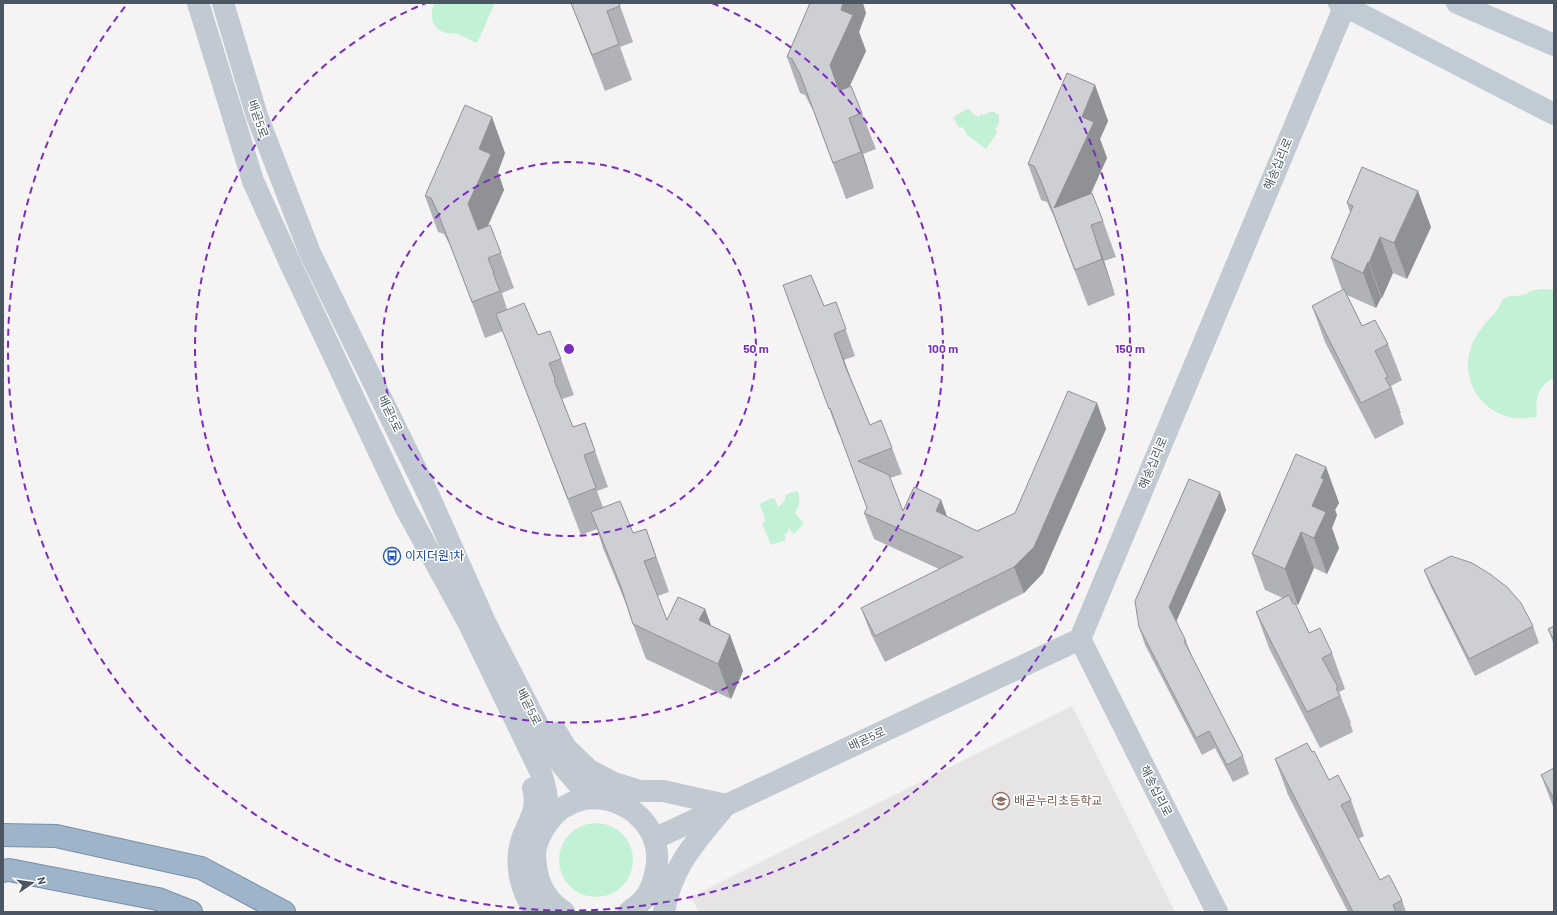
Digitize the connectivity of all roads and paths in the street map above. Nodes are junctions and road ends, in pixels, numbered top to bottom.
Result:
1 (198, 3) edge
2 (223, 3) edge
3 (1457, 3) edge
4 (1343, 4) edge
5 (1554, 45) edge
6 (1554, 114) edge
7 (429, 496) junction
8 (405, 507) junction
9 (1080, 639) junction
10 (603, 799) junction
11 (726, 805) junction
12 (546, 825) junction
13 (3, 835) edge
14 (654, 839) junction
15 (6, 870) edge
16 (648, 902) edge
17 (191, 912) edge
18 (284, 912) edge
19 (537, 912) edge
20 (564, 912) edge
21 (629, 912) edge
22 (664, 912) edge
23 (1217, 912) edge

1 - 8 street, 배곧5로
2 - 7 street, 배곧5로
3 - 5 main road
4 - 6 main road, 해송십리로
4 - 9 street, 해송십리로
7 - 10 street, 배곧5로
7 - 11 street
8 - 12 street, 배곧5로
8 - 19 street, 배곧5로
9 - 11 street, 배곧5로
9 - 23 street, 해송십리로
10 - 12 street, 배곧5로
10 - 14 street, 배곧5로
11 - 14 street, 배곧5로
11 - 22 street
12 - 20 street, 배곧5로
13 - 18 highway
14 - 16 street, 배곧5로
15 - 17 highway
16 - 21 street, 배곧5로

